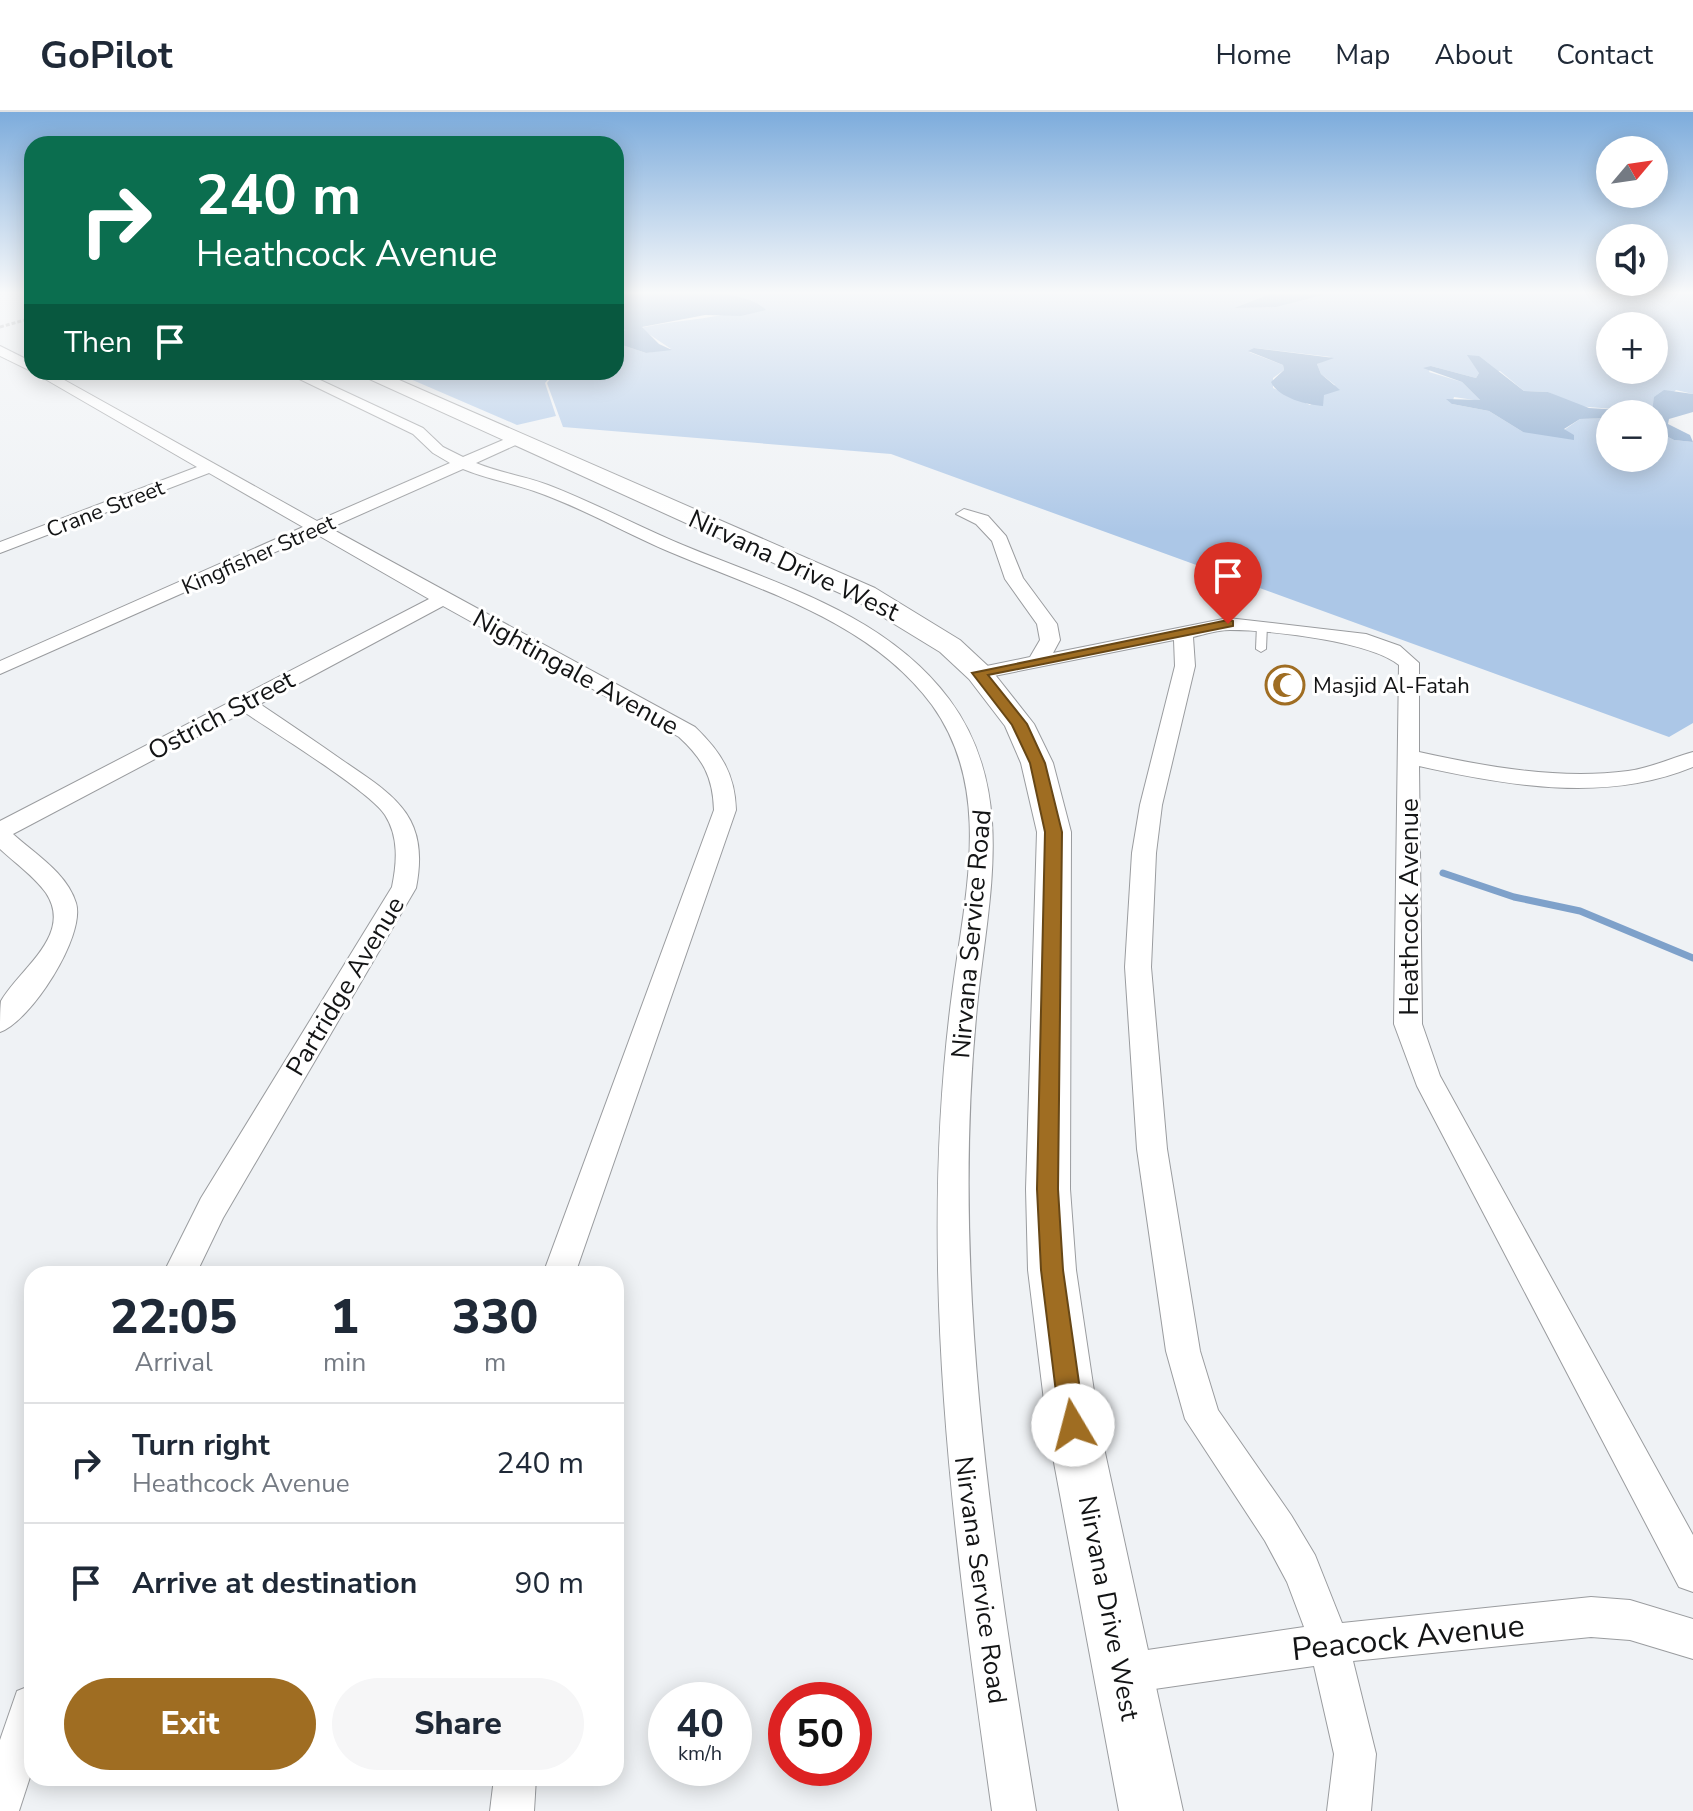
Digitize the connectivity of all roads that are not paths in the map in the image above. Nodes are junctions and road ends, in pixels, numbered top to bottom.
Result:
1 (54, 380) edge
2 (309, 380) edge
3 (382, 380) edge
4 (515, 440) junction
5 (463, 463) junction
6 (211, 467) junction
7 (964, 514) dead end
8 (0, 525) edge
9 (319, 528) junction
10 (21, 540) junction
11 (0, 548) edge
12 (443, 599) junction
13 (1183, 630) junction
14 (1039, 659) junction
15 (0, 668) edge
16 (979, 673) junction
17 (245, 703) junction
18 (1410, 757) junction
19 (1693, 759) edge
20 (0, 834) edge
21 (0, 1021) edge
22 (183, 1266) edge
23 (562, 1266) edge
24 (1693, 1573) edge
25 (1693, 1639) edge
26 (1328, 1644) junction
27 (1120, 1674) junction
28 (24, 1730) edge
29 (514, 1786) edge
30 (0, 1804) edge
31 (512, 1811) edge
32 (1014, 1811) edge
33 (1151, 1811) edge
34 (1349, 1811) edge

1 - 6 street, Nightingale Avenue
2 - 5 street, Nirvana Service Road
3 - 4 main road, Nirvana Drive West
4 - 5 street, Kingfisher Street
4 - 16 main road, Nirvana Drive West
5 - 9 street, Kingfisher Street
5 - 32 street, Nirvana Service Road
6 - 9 street, Nightingale Avenue
6 - 10 street, Crane Street
7 - 14 street
8 - 10 street
9 - 12 street, Nightingale Avenue
9 - 15 street, Kingfisher Street
10 - 11 street, Crane Street
12 - 17 street, Ostrich Street
12 - 23 street, Nightingale Avenue
13 - 14 street, Heathcock Avenue
13 - 18 street, Heathcock Avenue
13 - 26 street
14 - 16 street, Heathcock Avenue
16 - 27 main road, Nirvana Drive West
17 - 20 street, Ostrich Street
17 - 22 street, Partridge Avenue
18 - 19 street
18 - 24 street, Heathcock Avenue
20 - 21 street
25 - 26 street, Peacock Avenue
26 - 27 street, Peacock Avenue
26 - 34 street
27 - 33 main road, Nirvana Drive West
28 - 30 street
29 - 31 street

